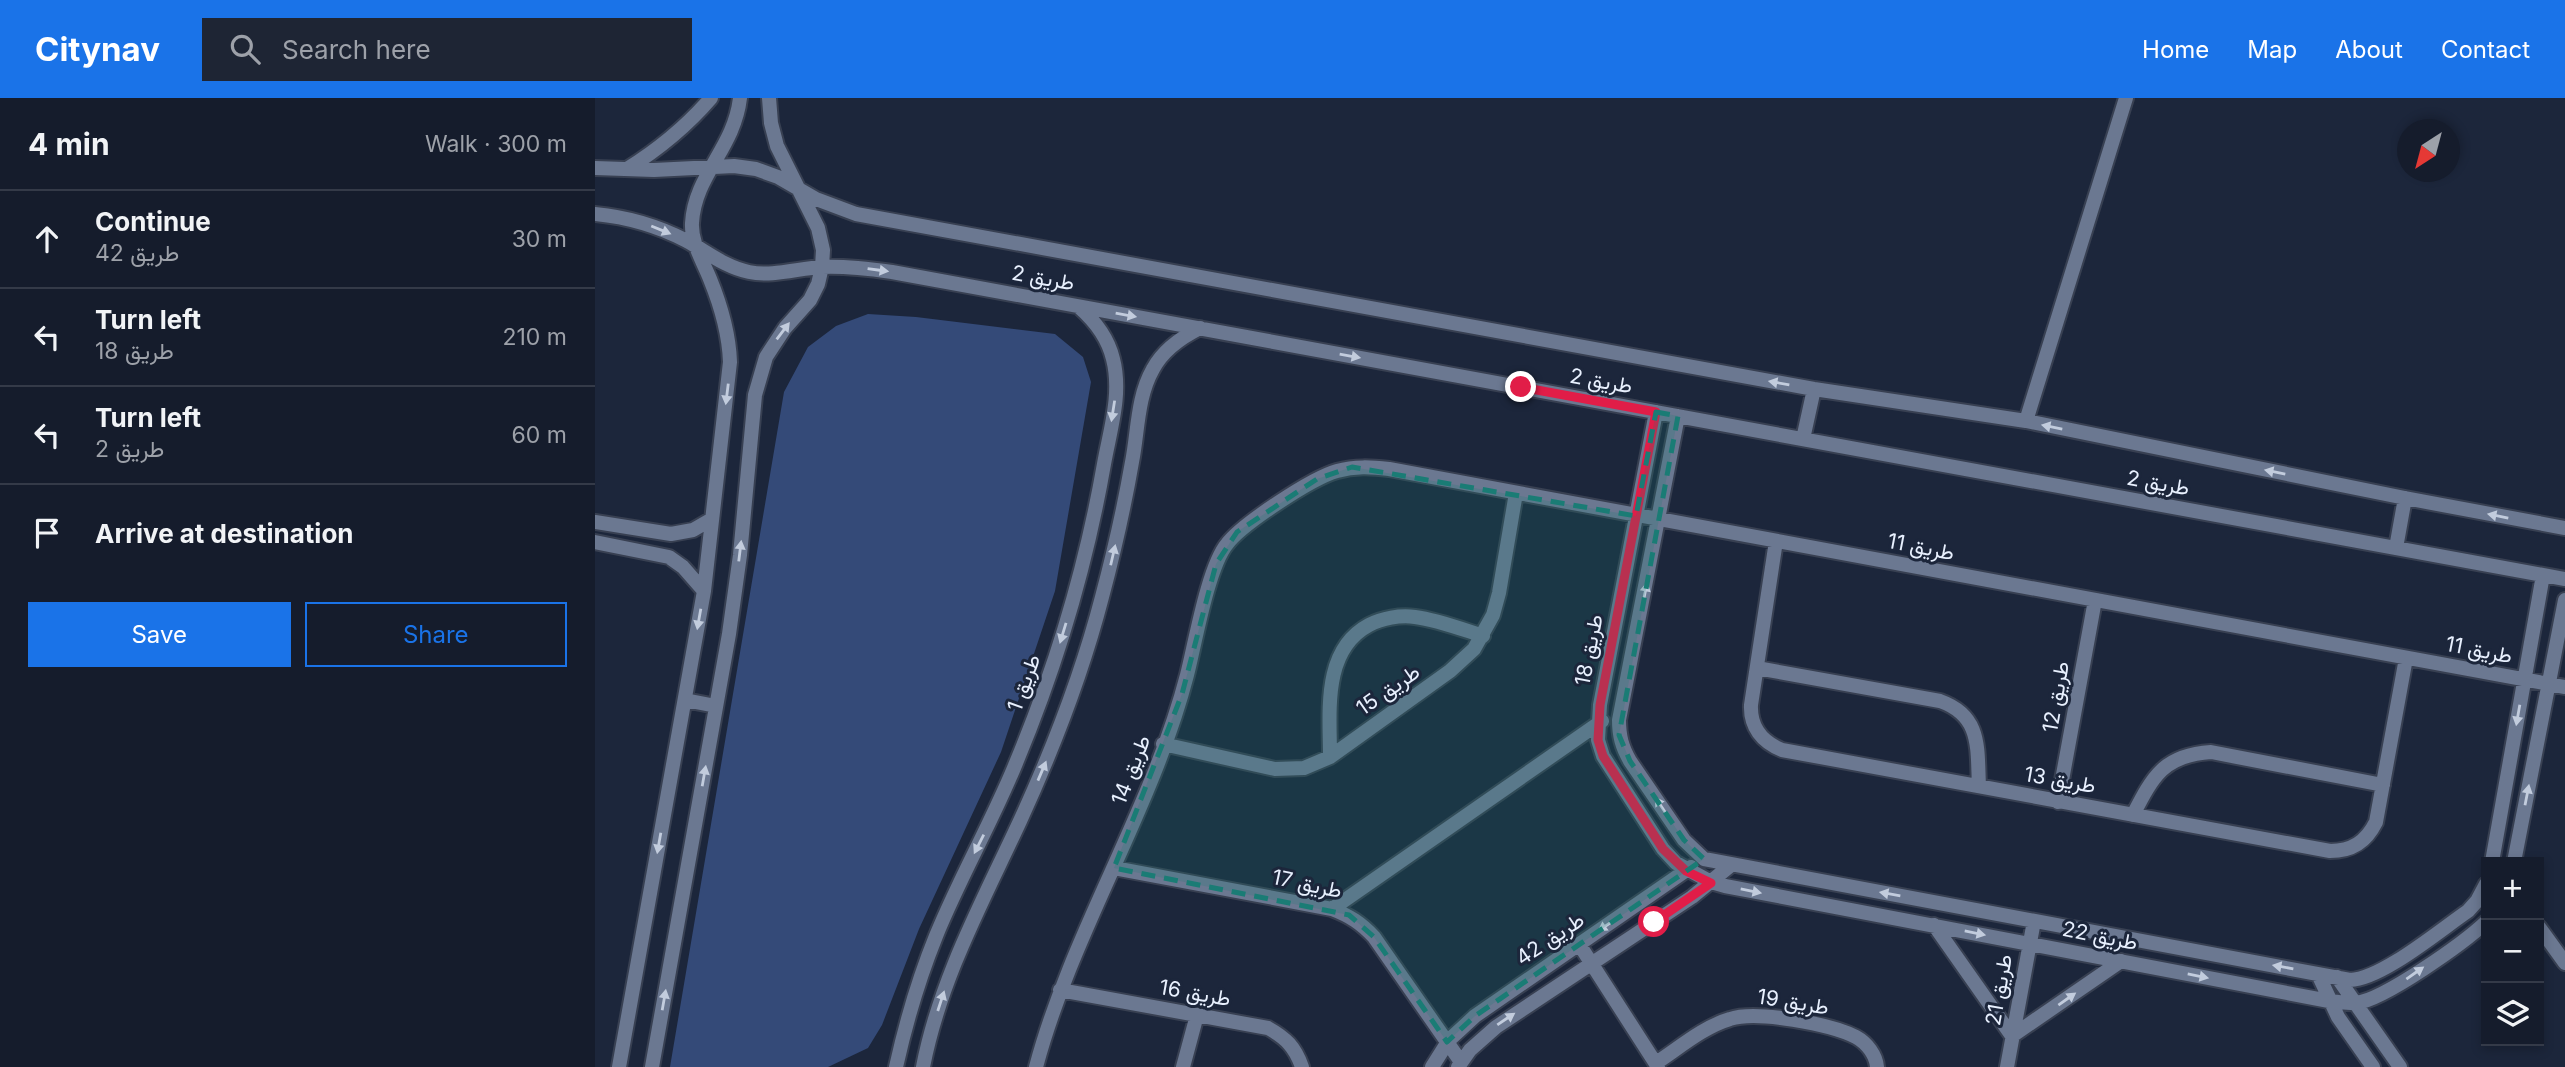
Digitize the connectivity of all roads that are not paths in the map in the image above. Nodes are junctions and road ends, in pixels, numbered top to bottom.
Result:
1 (711, 98) edge
2 (740, 98) edge
3 (769, 98) edge
4 (2126, 98) edge
5 (595, 168) edge
6 (711, 168) junction
7 (627, 169) junction
8 (798, 188) junction
9 (595, 214) edge
10 (695, 247) junction
11 (822, 267) junction
12 (1079, 306) junction
13 (1200, 328) junction
14 (1814, 390) junction
15 (1656, 412) junction
16 (1678, 416) junction
17 (2026, 421) junction
18 (1803, 439) junction
19 (1516, 493) junction
20 (2405, 498) junction
21 (1278, 505) joint
22 (1636, 516) junction
23 (712, 519) junction
24 (1659, 520) junction
25 (595, 522) edge
26 (2565, 528) edge
27 (1776, 541) junction
28 (595, 542) edge
29 (2396, 548) junction
30 (2543, 575) junction
31 (2565, 579) edge
32 (704, 592) junction
33 (2095, 600) junction
34 (2565, 600) edge
35 (1483, 636) junction
36 (2406, 658) junction
37 (1757, 668) junction
38 (2524, 680) junction
39 (2549, 684) junction
40 (2565, 687) edge
41 (685, 700) junction
42 (716, 706) junction
43 (1623, 706) junction
44 (1598, 724) junction
45 (1163, 744) junction
46 (1329, 757) junction
47 (2383, 785) junction
48 (1979, 786) junction
49 (2058, 802) junction
50 (2133, 815) junction
51 (2492, 857) edge
52 (2515, 857) edge
53 (1704, 859) junction
54 (1731, 865) junction
55 (1114, 868) junction
56 (1686, 871) junction
57 (1711, 883) junction
58 (2481, 893) edge
59 (1332, 909) junction
60 (2034, 921) junction
61 (1934, 925) junction
62 (2481, 926) edge
63 (2544, 934) edge
64 (2029, 943) junction
65 (1579, 944) junction
66 (2121, 961) junction
67 (1591, 963) junction
68 (2565, 963) edge
69 (2318, 974) junction
70 (2337, 977) junction
71 (1060, 990) junction
72 (2329, 1000) junction
73 (2355, 1003) junction
74 (1197, 1015) junction
75 (2012, 1036) junction
76 (1447, 1042) junction
77 (1460, 1065) edge
78 (1657, 1065) edge
79 (619, 1067) edge
80 (652, 1067) edge
81 (896, 1067) edge
82 (923, 1067) edge
83 (1037, 1067) edge
84 (1183, 1067) edge
85 (1302, 1067) edge
86 (1432, 1067) edge
87 (1877, 1067) edge
88 (2007, 1067) edge
89 (2373, 1067) edge
90 (2400, 1067) edge

1 - 7 street
2 - 6 street
3 - 8 street
4 - 17 street
5 - 7 street, طريق 2
6 - 7 street, طريق 2
6 - 8 street, طريق 2
6 - 10 street
8 - 11 street
14 -> 8 street, طريق 2
9 -> 10 street, طريق 2
10 - 11 street, طريق 2
10 -> 23 street
11 -> 12 street, طريق 2
42 -> 11 street
12 -> 13 street, طريق 2
12 -> 81 street, طريق 1
13 -> 15 street, طريق 2
82 -> 13 street
14 - 17 street, طريق 2
14 - 18 street
15 - 16 street, طريق 2
15 - 22 street, طريق 18
16 - 18 street, طريق 2
16 - 24 street, طريق 18
20 -> 17 street, طريق 2
18 - 29 street, طريق 2
19 - 21 street, طريق 11
19 - 22 street, طريق 11
19 - 35 street, طريق 15
26 -> 20 street, طريق 2
20 - 29 street
21 - 45 street, طريق 14
22 - 24 street, طريق 11
22 - 44 street, طريق 18
23 - 25 street
23 - 32 street
24 - 27 street, طريق 11
43 -> 24 street, طريق 18
27 - 33 street, طريق 11
27 - 37 street, طريق 13
28 - 32 street
29 - 30 street, طريق 2
30 - 31 street, طريق 2
30 - 38 street
32 -> 41 street
33 - 36 street, طريق 11
33 - 49 street, طريق 12
34 - 39 street
35 - 46 street, طريق 15
35 - 46 street
36 - 38 street, طريق 11
36 - 47 street, طريق 13
37 - 48 street
37 - 48 street, طريق 13
38 - 39 street, طريق 11
38 -> 51 street
39 - 40 street, طريق 11
52 -> 39 street
41 - 42 street
41 -> 79 street
80 -> 42 street
43 - 44 street
53 -> 43 street, طريق 18
44 - 56 street, طريق 18
44 - 59 street
45 - 46 street, طريق 15
45 - 55 street, طريق 14
47 - 50 street
47 - 50 street, طريق 13
48 - 49 street, طريق 13
49 - 50 street, طريق 13
53 - 54 street, طريق 22
53 - 56 street, طريق 42
54 - 57 street, طريق 42
60 -> 54 street, طريق 22
55 - 59 street, طريق 17
55 - 71 street, طريق 14
56 - 57 street, طريق 22
56 -> 65 street, طريق 42
57 -> 61 street, طريق 22
57 - 67 street, طريق 42
58 - 70 street, طريق 22
59 - 76 street, طريق 17
60 - 64 street, طريق 21
69 -> 60 street, طريق 22
61 -> 64 street, طريق 22
61 - 75 street
73 -> 62 street, طريق 22
63 - 68 street
64 - 66 street, طريق 22
64 - 75 street, طريق 21
65 - 67 street
65 - 76 street, طريق 42
66 -> 72 street, طريق 22
75 -> 66 street
77 -> 67 street, طريق 42
67 - 78 street
69 - 70 street, طريق 22
69 - 72 street
70 - 73 street
71 - 74 street, طريق 16
71 - 83 street, طريق 14
72 - 73 street, طريق 22
72 - 89 street
73 - 90 street
74 - 84 street
74 - 85 street, طريق 16
75 - 88 street, طريق 21
76 - 77 street, طريق 17
76 - 86 street, طريق 42
78 - 87 street, طريق 19

